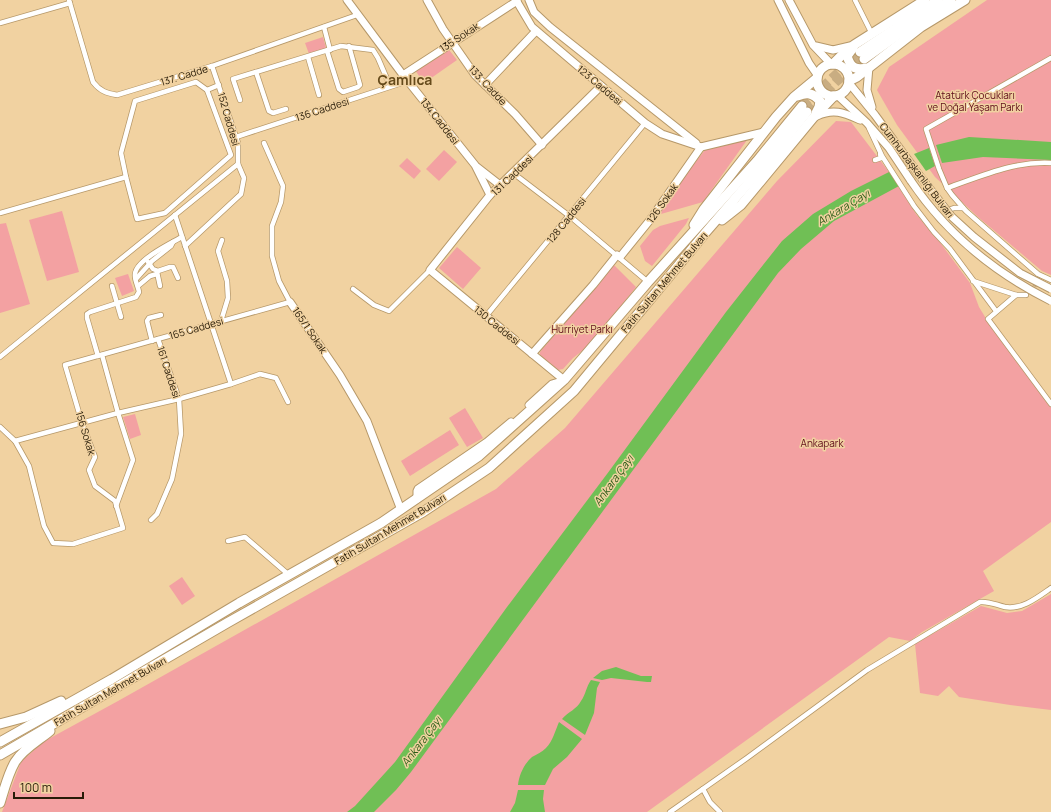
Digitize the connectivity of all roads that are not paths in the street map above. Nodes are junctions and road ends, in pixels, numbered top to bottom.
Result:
1 (347, 0) edge
2 (427, 0) edge
3 (516, 0) edge
4 (529, 0) edge
5 (778, 0) edge
6 (789, 0) edge
7 (855, 0) edge
8 (925, 0) edge
9 (938, 0) edge
10 (951, 0) edge
11 (965, 0) edge
12 (70, 2) edge
13 (357, 15) junction
14 (0, 23) edge
15 (324, 27) junction
16 (536, 30) junction
17 (872, 34) junction
18 (452, 42) junction
19 (814, 45) junction
20 (349, 46) junction
21 (329, 50) junction
22 (859, 52) junction
23 (308, 57) junction
24 (1051, 58) edge
25 (832, 64) junction
26 (212, 66) junction
27 (869, 68) junction
28 (256, 72) junction
29 (402, 74) junction
30 (818, 77) junction
31 (387, 79) dead end
32 (408, 81) junction
33 (849, 82) junction
34 (485, 84) junction
35 (218, 85) junction
36 (601, 86) junction
37 (207, 90) junction
38 (319, 95) dead end
39 (835, 96) junction
40 (794, 97) junction
41 (240, 100) dead end
42 (286, 109) dead end
43 (807, 112) junction
44 (875, 115) junction
45 (645, 123) junction
46 (867, 123) junction
47 (764, 132) junction
48 (236, 138) junction
49 (264, 142) dead end
50 (542, 145) junction
51 (701, 147) junction
52 (880, 152) junction
53 (875, 160) dead end
54 (1051, 163) edge
55 (238, 164) junction
56 (475, 165) junction
57 (513, 173) junction
58 (126, 177) junction
59 (500, 185) junction
60 (947, 188) junction
61 (490, 195) junction
62 (963, 208) junction
63 (946, 211) junction
64 (0, 213) edge
65 (175, 215) junction
66 (569, 216) junction
67 (182, 237) junction
68 (222, 240) dead end
69 (686, 240) junction
70 (184, 246) junction
71 (619, 256) junction
72 (148, 262) junction
73 (430, 270) junction
74 (158, 272) junction
75 (178, 278) dead end
76 (1051, 280) edge
77 (973, 281) junction
78 (648, 282) junction
79 (112, 286) dead end
80 (138, 286) junction
81 (160, 286) dead end
82 (1051, 288) edge
83 (353, 289) dead end
84 (1016, 295) junction
85 (1026, 295) dead end
86 (1051, 301) edge
87 (290, 302) junction
88 (117, 303) junction
89 (996, 311) junction
90 (161, 315) dead end
91 (486, 316) junction
92 (121, 317) dead end
93 (221, 321) junction
94 (211, 324) junction
95 (158, 339) junction
96 (152, 340) junction
97 (532, 354) junction
98 (100, 355) junction
99 (0, 357) edge
100 (564, 380) junction
101 (231, 384) junction
102 (179, 399) junction
103 (288, 402) dead end
104 (1051, 404) edge
105 (118, 413) junction
106 (82, 423) junction
107 (0, 427) edge
108 (16, 442) junction
109 (116, 506) junction
110 (400, 510) junction
111 (151, 520) dead end
112 (228, 541) dead end
113 (289, 575) junction
114 (1051, 588) edge
115 (112, 679) junction
116 (78, 709) junction
117 (0, 724) edge
118 (2, 741) edge
119 (0, 755) edge
120 (703, 789) junction
121 (0, 803) edge
122 (670, 812) edge
123 (720, 812) edge

1 - 13 main road, 134 Caddesi
2 - 18 main road, 133. Cadde
3 - 16 main road, 123 Caddesi
3 - 18 main road, 135 Sokak
4 - 51 main road, 123 Caddesi
5 - 30 main road
6 - 19 main road
7 - 17 street
8 - 17 highway
9 - 22 highway
10 - 22 highway
11 - 27 highway
12 - 14 street
12 - 26 street, 137. Cadde
13 - 15 street, 137. Cadde
13 - 29 main road, 134 Caddesi
15 - 21 street
15 - 26 street, 137. Cadde
16 - 34 main road
16 - 36 main road, 123 Caddesi
17 - 22 highway
18 - 29 main road, 135 Sokak
18 - 34 main road, 133. Cadde
19 - 22 main road
19 - 25 main road
20 - 21 street
20 - 21 street
20 - 31 street
21 - 23 street
22 - 25 highway
22 - 27 highway
23 - 28 street
23 - 38 street
24 - 60 street
25 - 30 highway
25 - 33 highway
26 - 35 street, 152 Caddesi
27 - 33 highway
27 - 44 main road
28 - 41 street
28 - 42 street
29 - 32 main road, 134 Caddesi
30 - 39 highway
30 - 40 highway
32 - 48 street, 136 Caddesi
32 - 56 main road, 134 Caddesi
33 - 39 highway
33 - 44 main road, Cumhurbaşkanlığı Bulvarı
34 - 50 main road, 133. Cadde
35 - 37 street
35 - 48 street, 152 Caddesi
36 - 45 main road, 123 Caddesi
36 - 50 main road, 131 Caddesi
37 - 58 street
37 - 58 street
39 - 43 highway
39 - 46 main road, Cumhurbaşkanlığı Bulvarı
40 - 43 highway
40 - 47 highway
43 - 46 main road
43 - 69 highway, Fatih Sultan Mehmet Bulvarı
43 - 116 highway, Fatih Sultan Mehmet Bulvarı
44 - 63 main road, Cumhurbaşkanlığı Bulvarı, bridge
45 - 51 main road, 123 Caddesi
45 - 66 street, 128 Caddesi
46 - 52 street
46 - 86 main road, Cumhurbaşkanlığı Bulvarı, bridge
47 - 51 main road
47 - 69 highway
48 - 55 street, 152 Caddesi
49 - 87 street, 165/1 Sokak
50 - 57 main road, 131 Caddesi
51 - 71 main road, 126 Sokak
52 - 53 street
52 - 77 street
54 - 60 street
55 - 65 street
55 - 70 street, 152 Caddesi
56 - 59 main road, 134 Caddesi
56 - 61 main road, 134 Caddesi
57 - 59 main road, 131 Caddesi
57 - 66 street
58 - 64 street
59 - 61 main road, 131 Caddesi
60 - 62 street
61 - 73 main road, 131 Caddesi
62 - 63 street
62 - 76 street
63 - 82 main road, Cumhurbaşkanlığı Bulvarı, bridge
65 - 67 street
65 - 99 street
66 - 71 street
66 - 91 street, 128 Caddesi
67 - 70 street
67 - 72 street
68 - 93 street
69 - 78 highway, Fatih Sultan Mehmet Bulvarı
70 - 94 street
71 - 78 street
71 - 97 main road, 126 Sokak
72 - 74 street
72 - 80 street
73 - 83 street
73 - 91 main road, 130 Caddesi
74 - 75 street
74 - 80 street
74 - 81 street
77 - 84 street
77 - 89 street
78 - 100 highway, Fatih Sultan Mehmet Bulvarı
79 - 88 street
80 - 88 street
84 - 85 street
84 - 89 street
87 - 93 street, 165 Caddesi
87 - 110 main road, 165/1 Sokak
88 - 92 street
88 - 98 street
89 - 104 street
90 - 96 street
91 - 97 main road, 130 Caddesi
93 - 94 street, 165 Caddesi
94 - 95 street, 165 Caddesi
94 - 101 street
95 - 96 street, 165 Caddesi
95 - 102 street, 161 Caddesi
96 - 98 street, 165 Caddesi
97 - 100 main road, 130 Caddesi
98 - 105 street
98 - 106 street, 156 Sokak
100 - 110 highway, Fatih Sultan Mehmet Bulvarı
101 - 102 street
101 - 103 street
102 - 105 street
102 - 111 street, 161 Caddesi
105 - 106 street
105 - 109 street
106 - 108 street
106 - 109 street, 156 Sokak
107 - 108 street
108 - 109 street, 156 Sokak
110 - 113 highway, Fatih Sultan Mehmet Bulvarı
112 - 113 street
113 - 115 highway, Fatih Sultan Mehmet Bulvarı
114 - 120 street
115 - 117 highway
115 - 118 highway, Fatih Sultan Mehmet Bulvarı
116 - 119 highway, Fatih Sultan Mehmet Bulvarı
116 - 121 highway
120 - 122 street
120 - 123 street

